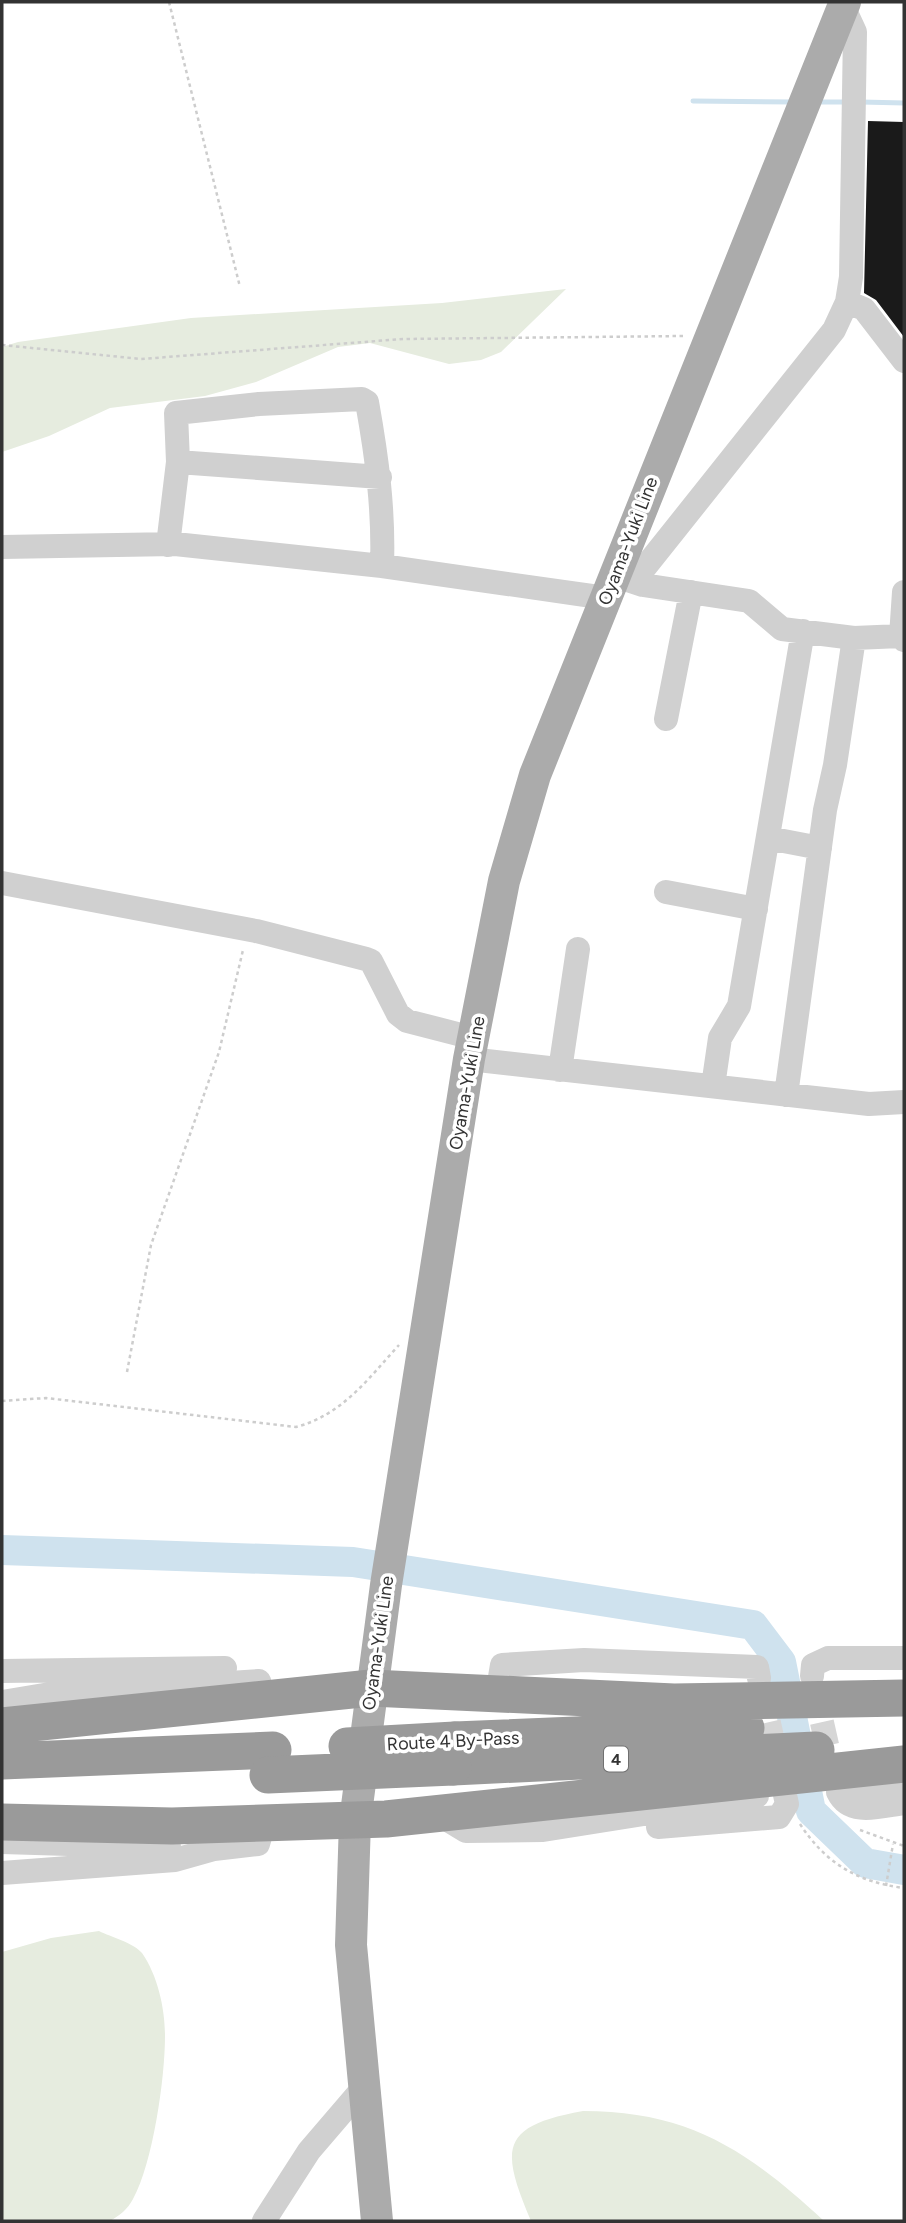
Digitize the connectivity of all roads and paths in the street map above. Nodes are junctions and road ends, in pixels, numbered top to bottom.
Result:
1 (169, 2) edge
2 (844, 4) edge
3 (240, 287) dead end
4 (847, 302) junction
5 (709, 336) junction
6 (2, 345) edge
7 (903, 356) edge
8 (178, 462) junction
9 (380, 477) junction
10 (169, 545) junction
11 (2, 547) edge
12 (382, 566) junction
13 (618, 585) junction
14 (691, 592) junction
15 (904, 592) edge
16 (803, 631) junction
17 (854, 638) junction
18 (903, 638) edge
19 (666, 719) dead end
20 (768, 838) junction
21 (820, 848) junction
22 (2, 883) edge
23 (666, 892) dead end
24 (756, 909) junction
25 (248, 929) junction
26 (578, 949) dead end
27 (471, 1049) junction
28 (561, 1070) junction
29 (713, 1086) junction
30 (786, 1095) junction
31 (904, 1102) edge
32 (403, 1341) dead end
33 (127, 1372) dead end
34 (2, 1401) edge
35 (904, 1658) edge
36 (2, 1671) edge
37 (904, 1680) edge
38 (371, 1688) junction
39 (261, 1690) junction
40 (904, 1698) edge
41 (2, 1702) edge
42 (904, 1720) edge
43 (2, 1726) edge
44 (820, 1736) junction
45 (776, 1746) junction
46 (904, 1747) edge
47 (2, 1762) edge
48 (270, 1763) junction
49 (904, 1764) edge
50 (904, 1785) edge
51 (2, 1787) edge
52 (904, 1803) edge
53 (438, 1814) junction
54 (355, 1821) junction
55 (2, 1822) edge
56 (264, 1823) junction
57 (2, 1842) edge
58 (894, 1843) dead end
59 (214, 1849) junction
60 (2, 1873) edge
61 (886, 1886) junction
62 (904, 1888) edge
63 (363, 2088) junction
64 (264, 2221) edge
65 (377, 2221) edge

1 - 3 path
2 - 4 street
2 - 5 main road, Oyama-Yuki Line
4 - 7 street
4 - 13 street
5 - 6 path
5 - 13 main road, Oyama-Yuki Line
8 - 9 street
8 - 9 street
8 - 10 street
9 - 12 street
10 - 11 street
10 - 12 street
12 - 13 street
13 - 14 street
13 - 27 main road, Oyama-Yuki Line
14 - 16 street
14 - 19 street
15 - 18 street
16 - 17 street
16 - 20 street
17 - 18 street
17 - 21 street
20 - 21 street
20 - 24 street
21 - 30 street
22 - 25 street
23 - 24 street
24 - 29 street
25 - 27 street
25 - 33 path
26 - 28 street
27 - 28 street
27 - 38 main road, Oyama-Yuki Line
28 - 29 street
29 - 30 street
30 - 31 street
32 - 34 path
35 - 44 street
36 - 39 street
37 - 44 street
38 - 39 highway
38 - 45 highway
38 - 54 main road, Oyama-Yuki Line
39 - 41 street
39 - 43 highway
40 - 44 highway
42 - 44 highway, Route 4 By-Pass / 4
44 - 45 highway, Route 4 By-Pass / 4
44 - 45 highway
44 - 46 highway, Route 4 By-Pass / 4
44 - 49 highway
44 - 50 street
44 - 52 street
45 - 48 highway, Route 4 By-Pass / 4, bridge
45 - 53 highway
45 - 53 street
45 - 61 path
47 - 48 highway, Route 4 By-Pass / 4
48 - 51 highway, Route 4 By-Pass / 4
53 - 54 highway
54 - 56 highway
54 - 63 main road, Oyama-Yuki Line
55 - 56 highway
56 - 59 street
57 - 59 street
58 - 61 path
59 - 60 street
61 - 62 path
63 - 64 street
63 - 65 main road, Oyama-Yuki Line

